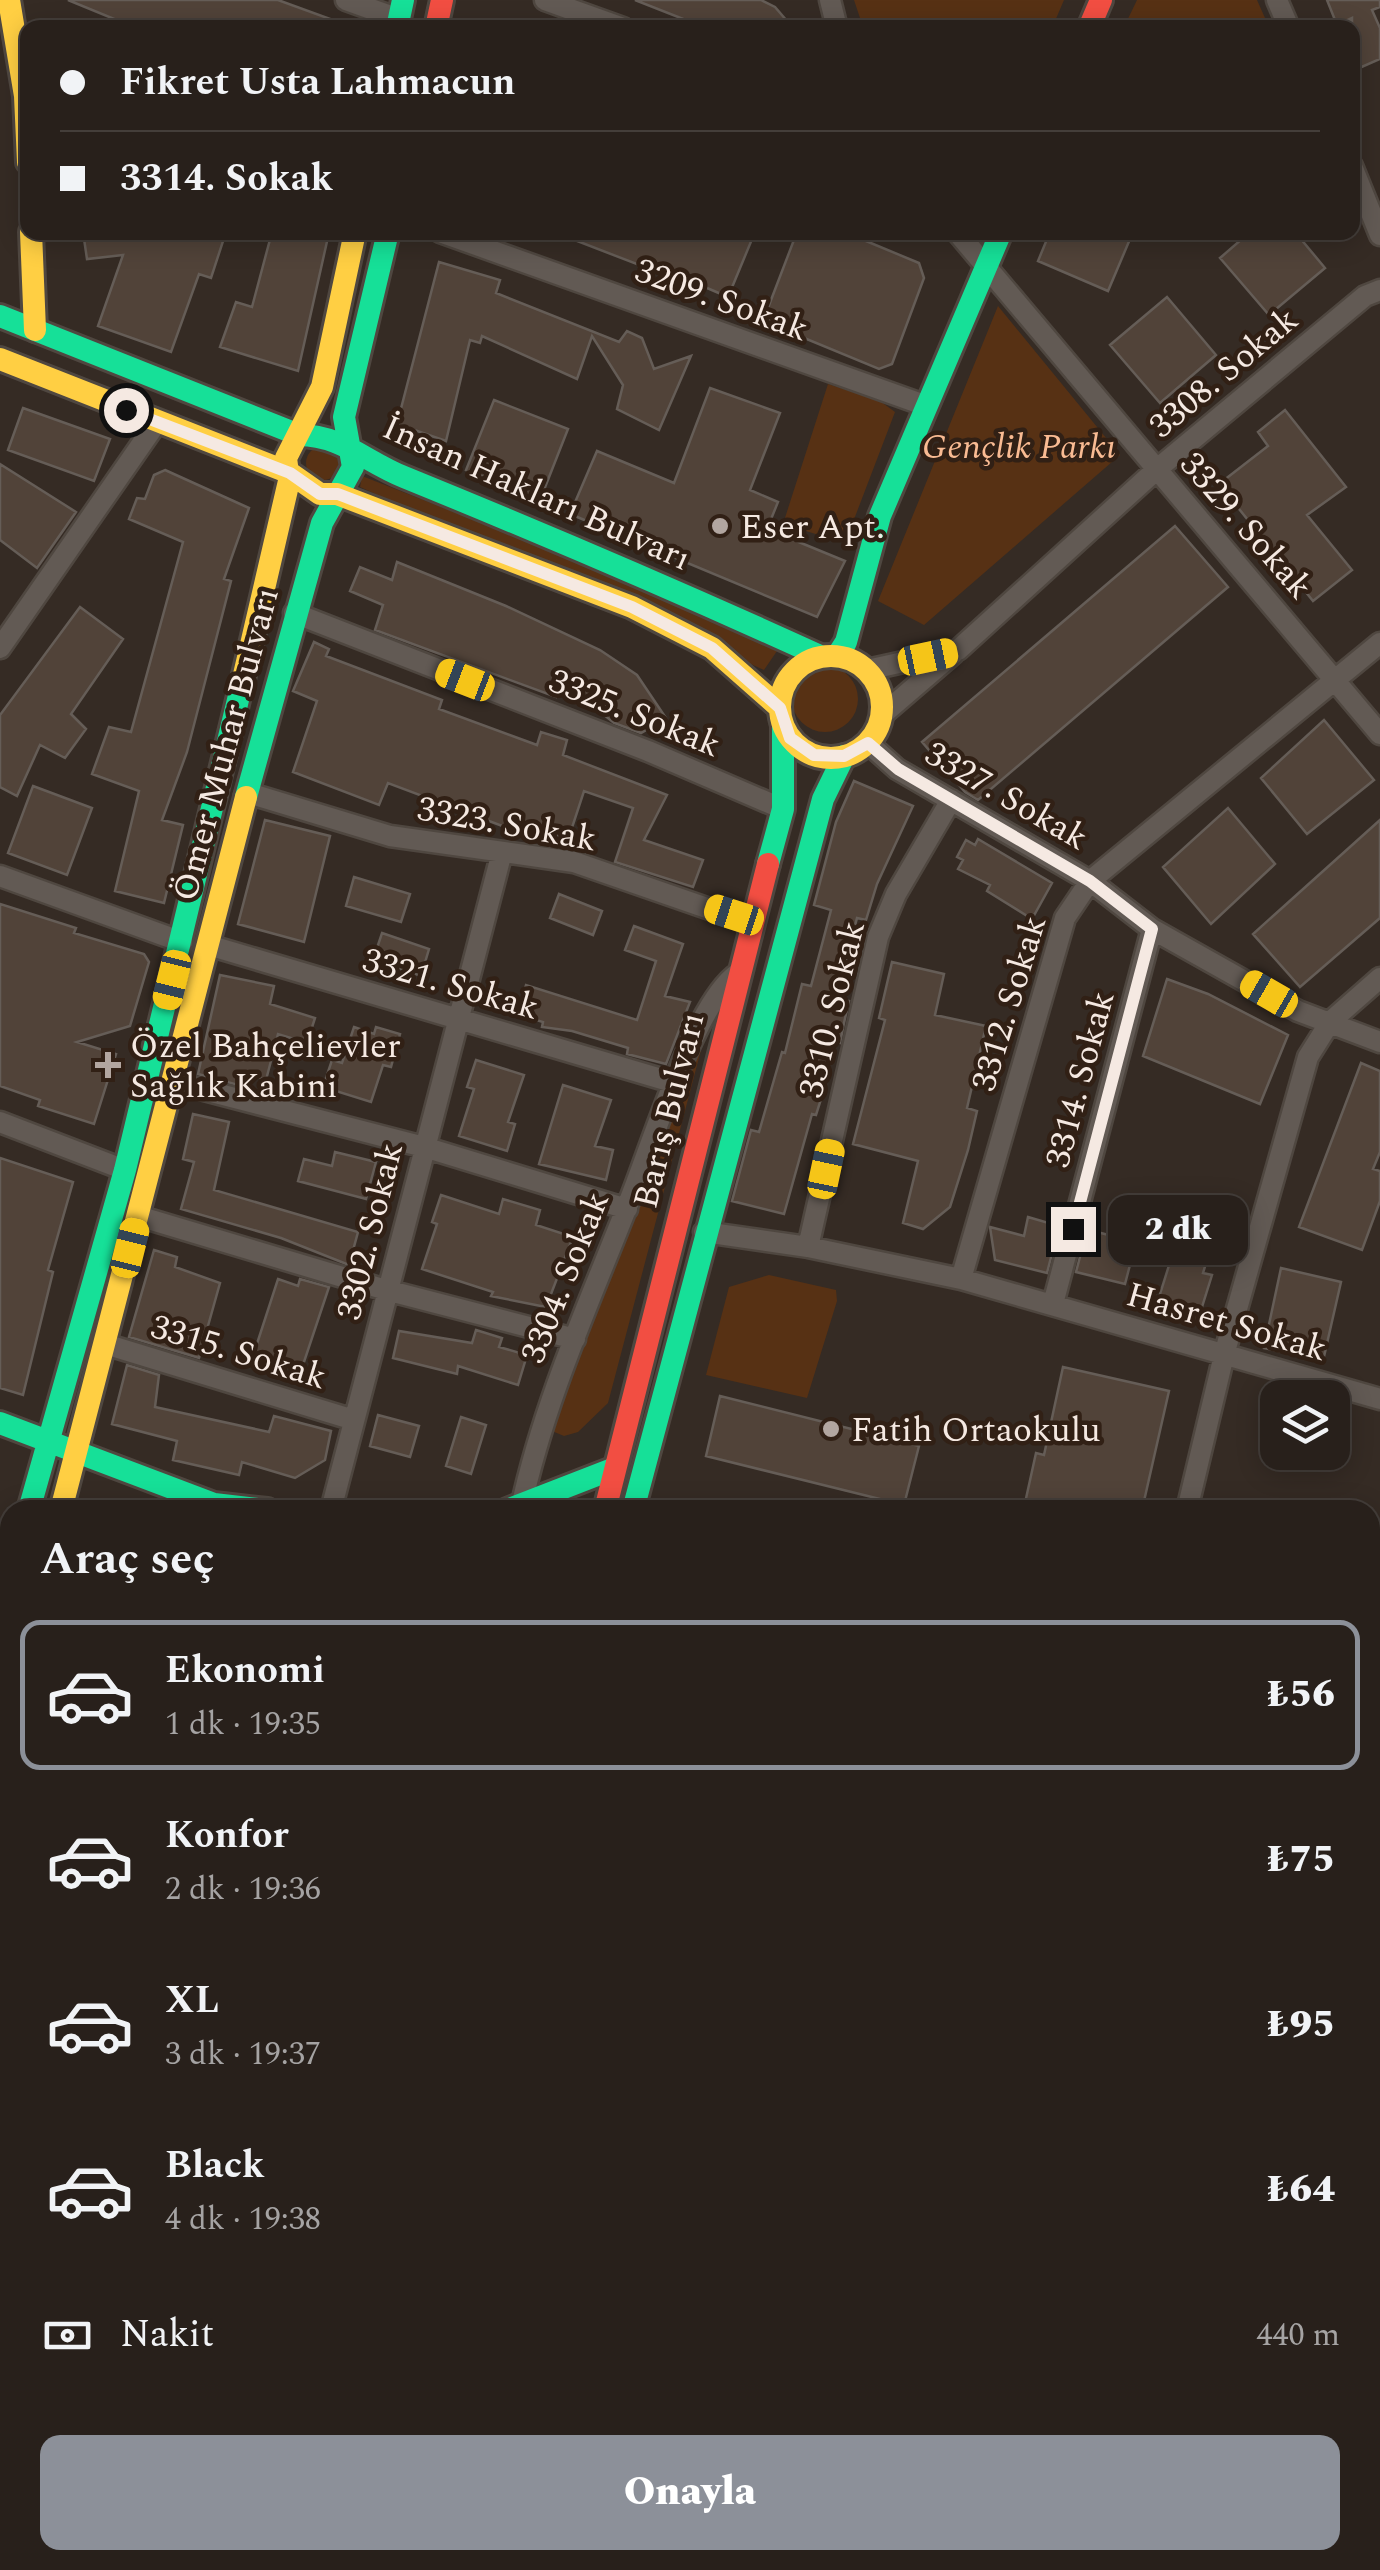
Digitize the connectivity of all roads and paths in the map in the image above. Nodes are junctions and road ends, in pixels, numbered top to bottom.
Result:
1 (9, 0) edge
2 (346, 0) edge
3 (545, 0) edge
4 (400, 16) edge
5 (601, 20) edge
6 (20, 62) edge
7 (1360, 184) edge
8 (1360, 204) edge
9 (1373, 212) junction
10 (1380, 235) edge
11 (30, 240) edge
12 (353, 240) edge
13 (386, 240) edge
14 (462, 240) edge
15 (964, 240) edge
16 (998, 240) edge
17 (986, 268) junction
18 (1380, 290) edge
19 (0, 316) edge
20 (35, 330) junction
21 (0, 360) edge
22 (927, 406) junction
23 (157, 422) junction
24 (299, 435) junction
25 (352, 446) junction
26 (1156, 470) junction
27 (290, 473) junction
28 (338, 494) junction
29 (294, 613) junction
30 (1380, 643) edge
31 (0, 648) edge
32 (958, 650) junction
33 (829, 656) junction
34 (868, 670) junction
35 (1337, 680) junction
36 (882, 714) junction
37 (782, 716) junction
38 (1380, 734) edge
39 (868, 743) junction
40 (844, 756) junction
41 (248, 792) junction
42 (951, 800) junction
43 (782, 809) junction
44 (502, 852) junction
45 (0, 876) edge
46 (1090, 881) junction
47 (753, 924) junction
48 (1152, 929) junction
49 (182, 942) junction
50 (208, 946) junction
51 (739, 973) junction
52 (1380, 978) edge
53 (457, 1018) junction
54 (1330, 1022) junction
55 (1380, 1042) edge
56 (173, 1082) junction
57 (676, 1083) junction
58 (0, 1122) edge
59 (424, 1147) junction
60 (125, 1170) junction
61 (626, 1208) junction
62 (138, 1216) junction
63 (704, 1232) junction
64 (808, 1247) junction
65 (961, 1280) junction
66 (386, 1290) junction
67 (1053, 1304) junction
68 (575, 1339) junction
69 (105, 1344) junction
70 (1224, 1355) junction
71 (1380, 1399) edge
72 (354, 1420) junction
73 (0, 1423) edge
74 (47, 1444) junction
75 (76, 1451) junction
76 (615, 1468) junction
77 (32, 1500) edge
78 (63, 1500) edge
79 (204, 1500) edge
80 (334, 1500) edge
81 (517, 1500) edge
82 (536, 1500) edge
83 (607, 1500) edge
84 (637, 1500) edge
85 (1189, 1500) edge

1 - 6 main road
2 - 4 street
3 - 5 street
7 - 9 street
8 - 9 street
9 - 10 street
11 - 20 main road
12 - 24 main road, Ömer Muhar Bulvarı
13 - 25 main road, Ömer Muhar Bulvarı
14 - 22 street, 3209. Sokak
15 - 17 street, 3329. Sokak
16 - 17 main road
17 - 22 main road
17 - 26 street, 3329. Sokak
18 - 26 street, 3308. Sokak
19 - 20 main road, İnsan Hakları Bulvarı
20 - 24 main road, İnsan Hakları Bulvarı
21 - 23 main road, İnsan Hakları Bulvarı
22 - 33 main road
23 - 27 main road, İnsan Hakları Bulvarı
23 - 31 street
24 - 25 main road, İnsan Hakları Bulvarı
24 - 27 main road, Ömer Muhar Bulvarı
25 - 28 main road, Ömer Muhar Bulvarı
25 - 33 main road, İnsan Hakları Bulvarı
26 - 32 street, 3308. Sokak
26 - 35 street, 3329. Sokak
27 - 28 main road, İnsan Hakları Bulvarı
27 - 49 main road, Ömer Muhar Bulvarı
28 - 29 main road, Ömer Muhar Bulvarı
28 - 37 main road, İnsan Hakları Bulvarı
29 - 41 main road, Ömer Muhar Bulvarı
29 - 43 street, 3325. Sokak
30 - 35 street, 3312. Sokak
32 - 34 street, 3308. Sokak
32 - 36 street
33 - 34 main road
33 - 37 main road
34 - 36 main road
35 - 38 street, 3329. Sokak
35 - 46 street, 3312. Sokak
36 - 39 main road
37 - 40 main road
37 - 43 main road, Barış Bulvarı
39 - 40 main road
39 - 42 street, 3327. Sokak
40 - 63 main road, Barış Bulvarı
41 - 44 street, 3323. Sokak
41 - 50 main road, Ömer Muhar Bulvarı
42 - 46 street, 3327. Sokak
42 - 64 street, 3310. Sokak
43 - 47 main road, Barış Bulvarı
44 - 47 street, 3323. Sokak
44 - 53 street, 3302. Sokak
45 - 49 street
46 - 48 street, 3327. Sokak
46 - 65 street, 3312. Sokak
47 - 51 main road, Barış Bulvarı
48 - 54 street, 3327. Sokak
48 - 67 street, 3314. Sokak
49 - 60 main road, Ömer Muhar Bulvarı
50 - 53 street, 3321. Sokak
50 - 56 main road, Ömer Muhar Bulvarı
51 - 57 street, 3304. Sokak
51 - 76 main road, Barış Bulvarı
52 - 54 street
53 - 57 street, 3321. Sokak
53 - 59 street, 3302. Sokak
54 - 55 street, 3327. Sokak
54 - 70 street
56 - 59 street
56 - 62 main road, Ömer Muhar Bulvarı
57 - 61 street, 3304. Sokak
58 - 60 street
59 - 61 street
59 - 66 street, 3302. Sokak
60 - 74 main road, Ömer Muhar Bulvarı
61 - 68 street, 3304. Sokak
62 - 66 street
62 - 69 main road, Ömer Muhar Bulvarı
63 - 64 street, Hasret Sokak
63 - 84 main road, Barış Bulvarı
64 - 65 street, Hasret Sokak
65 - 67 street, Hasret Sokak
66 - 68 street
66 - 72 street, 3302. Sokak
67 - 70 street, Hasret Sokak
68 - 81 street, 3304. Sokak
69 - 72 street, 3315. Sokak
69 - 75 main road, Ömer Muhar Bulvarı
70 - 71 street, Hasret Sokak
70 - 85 street
72 - 80 street, 3302. Sokak
73 - 74 main road
74 - 75 main road
74 - 77 main road, Ömer Muhar Bulvarı
75 - 78 main road, Ömer Muhar Bulvarı
75 - 79 main road
76 - 82 main road
76 - 83 main road, Barış Bulvarı

